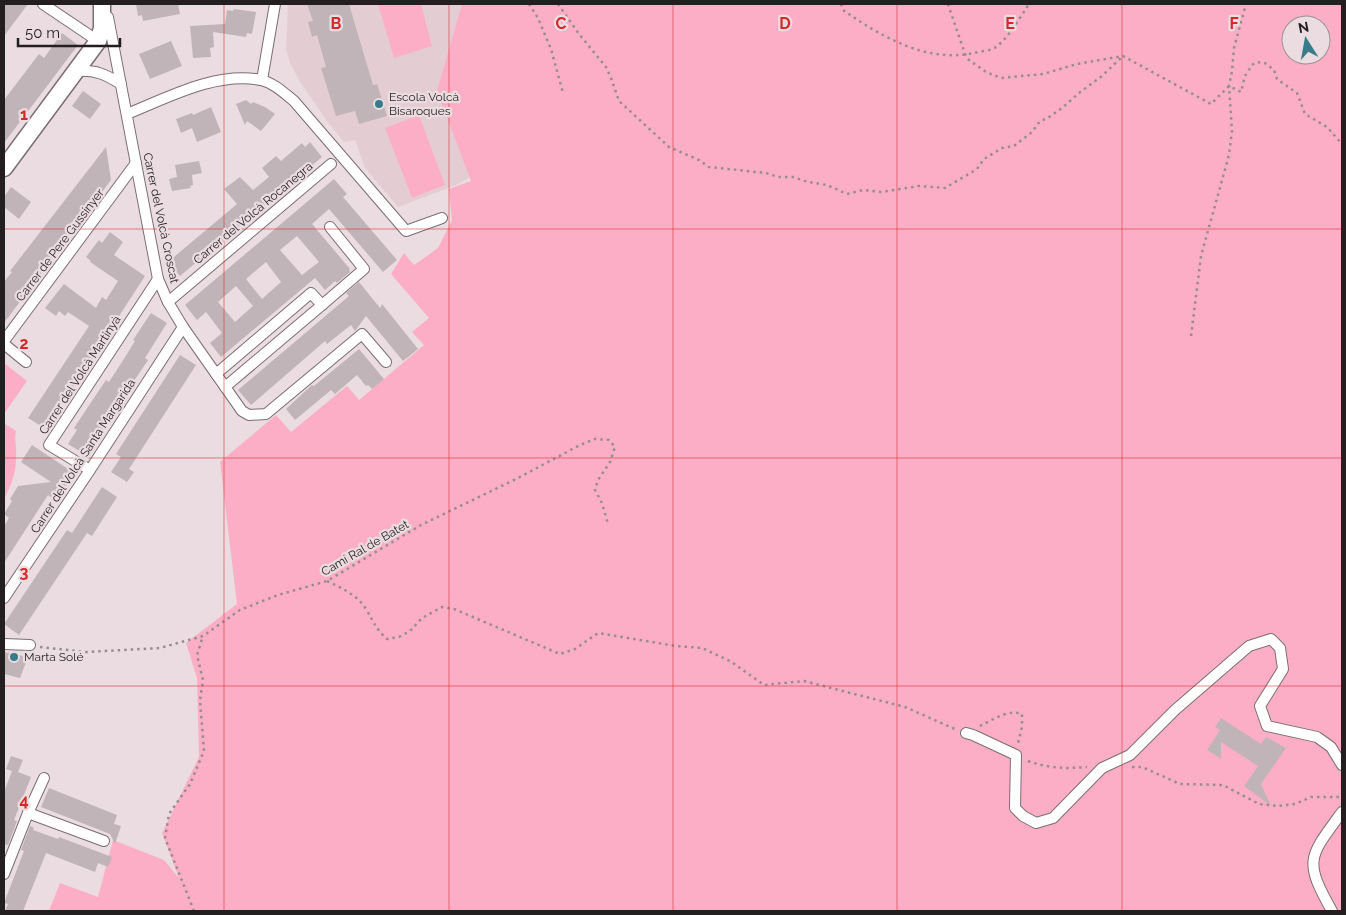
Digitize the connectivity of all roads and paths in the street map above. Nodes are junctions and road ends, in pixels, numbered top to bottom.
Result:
1 (43, 4) edge
2 (104, 4) edge
3 (275, 4) edge
4 (529, 4) edge
5 (558, 4) edge
6 (841, 4) edge
7 (948, 4) edge
8 (1029, 4) edge
9 (1246, 4) edge
10 (98, 41) junction
11 (965, 54) junction
12 (1123, 56) junction
13 (77, 70) junction
14 (262, 80) junction
15 (121, 84) junction
16 (1229, 86) junction
17 (563, 92) dead end
18 (127, 114) junction
19 (1342, 144) edge
20 (136, 163) junction
21 (331, 164) dead end
22 (4, 168) edge
23 (442, 218) dead end
24 (330, 227) dead end
25 (158, 279) junction
26 (168, 302) junction
27 (322, 305) junction
28 (182, 327) junction
29 (1191, 336) dead end
30 (4, 343) edge
31 (26, 362) dead end
32 (386, 362) dead end
33 (216, 374) junction
34 (225, 387) junction
35 (90, 470) junction
36 (608, 524) dead end
37 (327, 582) junction
38 (4, 598) edge
39 (203, 636) junction
40 (4, 644) edge
41 (30, 645) joint
42 (970, 734) junction
43 (1016, 755) junction
44 (1342, 765) edge
45 (1127, 767) dead end
46 (1102, 768) junction
47 (44, 778) dead end
48 (1342, 797) edge
49 (1342, 812) edge
50 (28, 813) junction
51 (104, 841) dead end
52 (4, 874) edge
53 (194, 911) edge
54 (1332, 911) edge

1 - 10 street
2 - 10 main road
2 - 15 street, Carrer del Volcà Croscat
3 - 14 street
4 - 17 path
5 - 12 path
6 - 11 path
7 - 11 path
8 - 11 path
9 - 16 path
10 - 13 main road
11 - 12 path
12 - 16 path
13 - 15 street
13 - 22 main road
14 - 18 street
14 - 23 street
15 - 18 street, Carrer del Volcà Croscat
16 - 19 path
16 - 29 path
18 - 20 street, Carrer del Volcà Croscat
20 - 25 street, Carrer del Volcà Croscat
20 - 30 street, Carrer de Pere Gussinyer
21 - 26 street, Carrer del Volcà Rocanegra
24 - 27 street
25 - 26 street, Carrer del Volcà Croscat
25 - 35 street, Carrer del Volcà Martinyà
26 - 28 street, Carrer del Volcà Croscat
27 - 33 street
27 - 34 street
28 - 33 street, Carrer del Volcà Croscat
28 - 35 street, Carrer del Volcà Santa Margarida
30 - 31 street, Carrer de Pere Gussinyer
32 - 34 street, Carrer del Volcà Croscat
33 - 34 street, Carrer del Volcà Croscat
35 - 38 street, Carrer del Volcà Santa Margarida
36 - 37 path, Camí Ral de Batet
37 - 39 path, Camí Ral de Batet
37 - 42 path
39 - 41 path, Camí Ral de Batet
39 - 53 path
40 - 41 street
42 - 43 street
42 - 43 path
43 - 46 path
43 - 46 street
44 - 46 street
45 - 48 path
47 - 50 street
49 - 54 street
50 - 51 street
50 - 52 street

